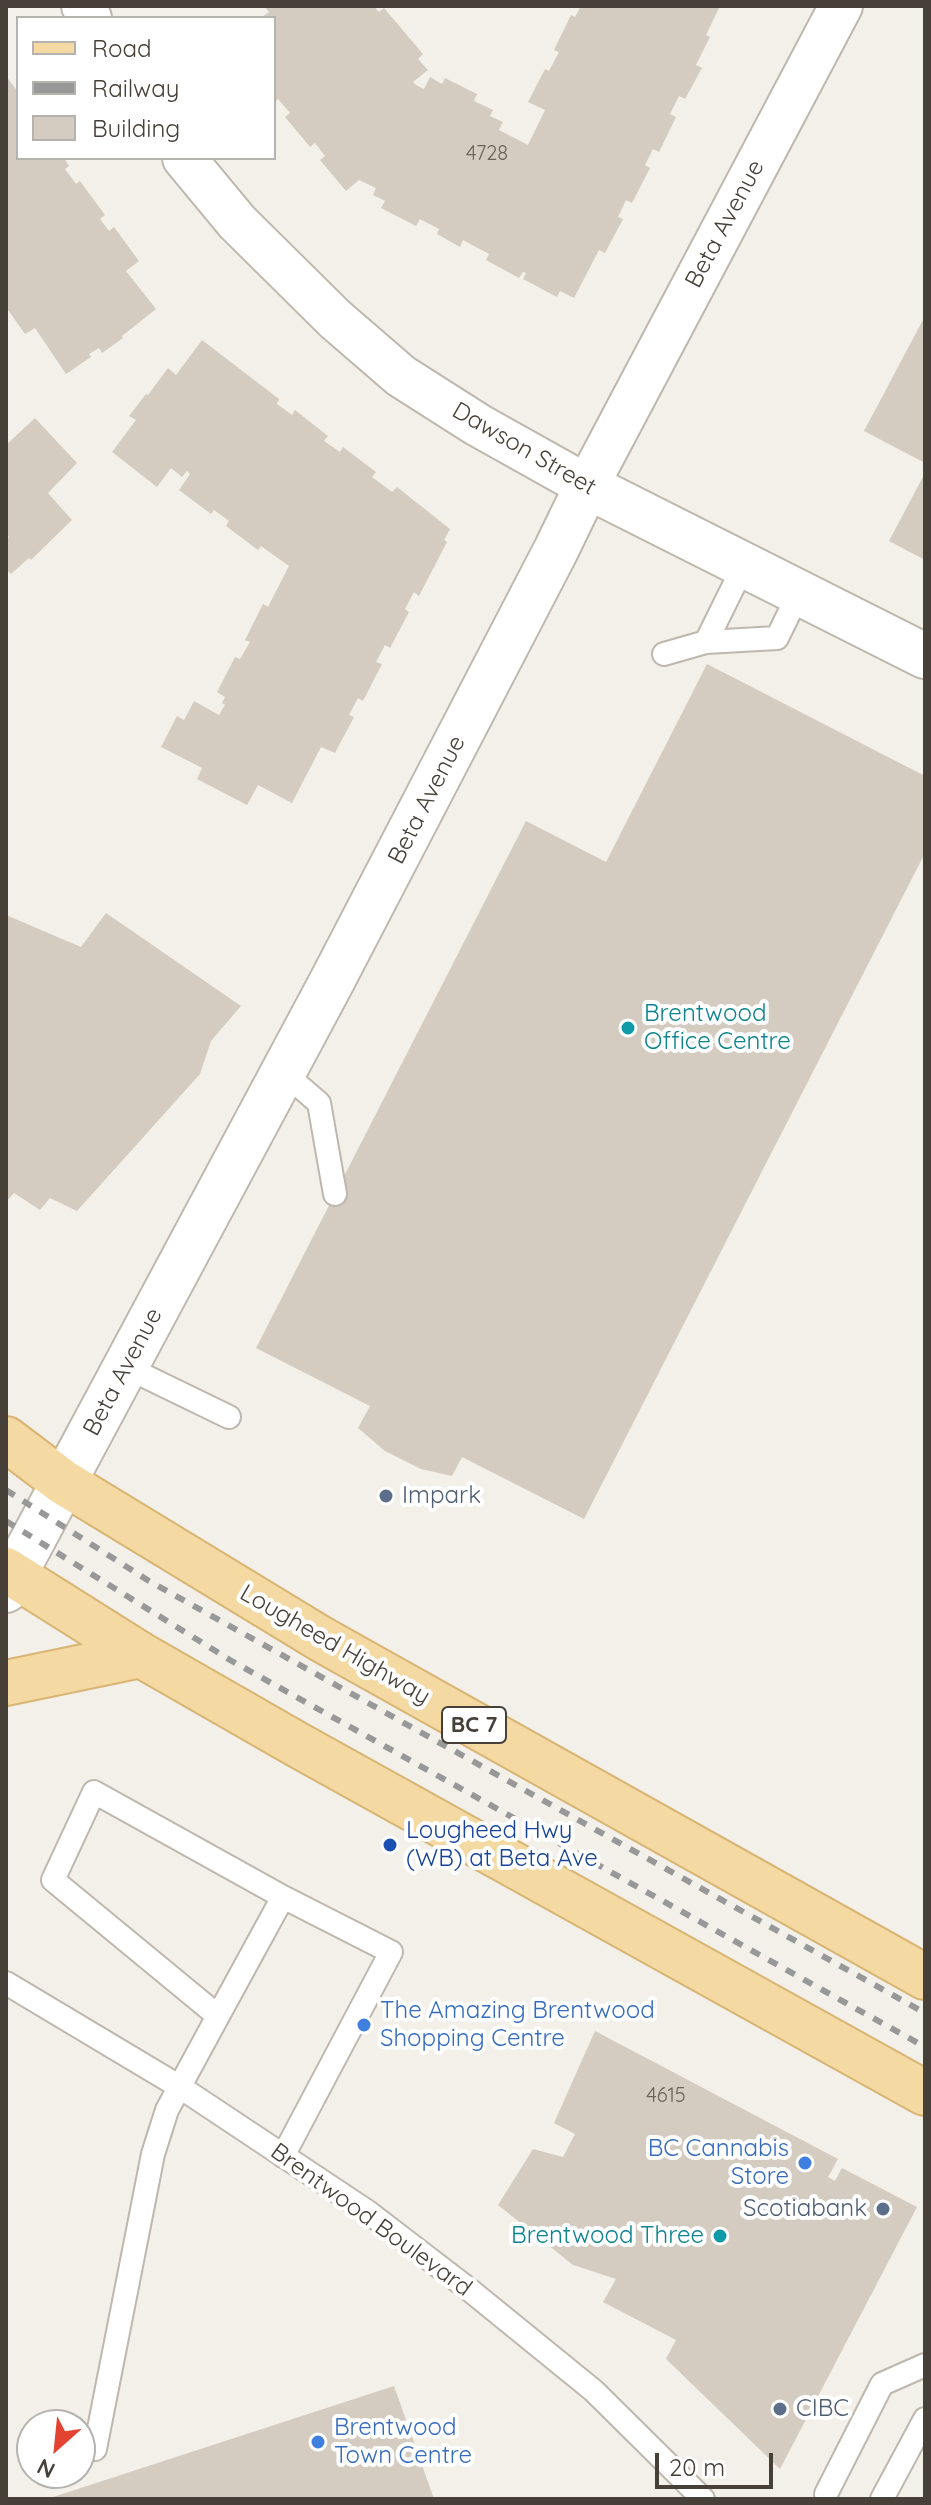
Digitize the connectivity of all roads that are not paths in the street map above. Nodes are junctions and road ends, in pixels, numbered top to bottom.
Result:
1 (841, 6) edge
2 (186, 160) edge
3 (587, 486) junction
4 (744, 565) junction
5 (799, 593) junction
6 (706, 642) junction
7 (664, 654) dead end
8 (925, 656) edge
9 (283, 1072) junction
10 (335, 1194) dead end
11 (126, 1367) junction
12 (229, 1417) dead end
13 (6, 1439) edge
14 (63, 1482) junction
15 (9, 1578) edge
16 (141, 1655) junction
17 (6, 1683) edge
18 (283, 1897) junction
19 (925, 1977) edge
20 (6, 1983) edge
21 (218, 2016) junction
22 (180, 2087) junction
23 (925, 2093) edge
24 (283, 2156) junction
25 (925, 2365) edge
26 (925, 2419) edge
27 (96, 2444) edge
28 (826, 2494) dead end
29 (703, 2499) edge
30 (882, 2499) edge

1 - 3 street, Beta Avenue
2 - 3 street, Dawson Street
3 - 4 street, Dawson Street
3 - 9 street, Beta Avenue
4 - 5 street, Dawson Street
4 - 6 lane
5 - 6 lane
5 - 8 street, Dawson Street
6 - 7 lane
9 - 10 lane
9 - 11 street, Beta Avenue
11 - 12 lane
11 - 14 street, Beta Avenue
13 - 14 main road, Lougheed Highway / BC 7
14 - 15 street, Beta Avenue
14 - 19 main road, Lougheed Highway / BC 7
15 - 16 main road
16 - 17 main road
16 - 23 main road
18 - 21 lane
18 - 21 lane
18 - 24 lane
20 - 22 lane, Brentwood Boulevard
21 - 22 lane
22 - 24 lane, Brentwood Boulevard
22 - 27 lane
24 - 29 lane, Brentwood Boulevard
25 - 28 lane
26 - 30 lane

